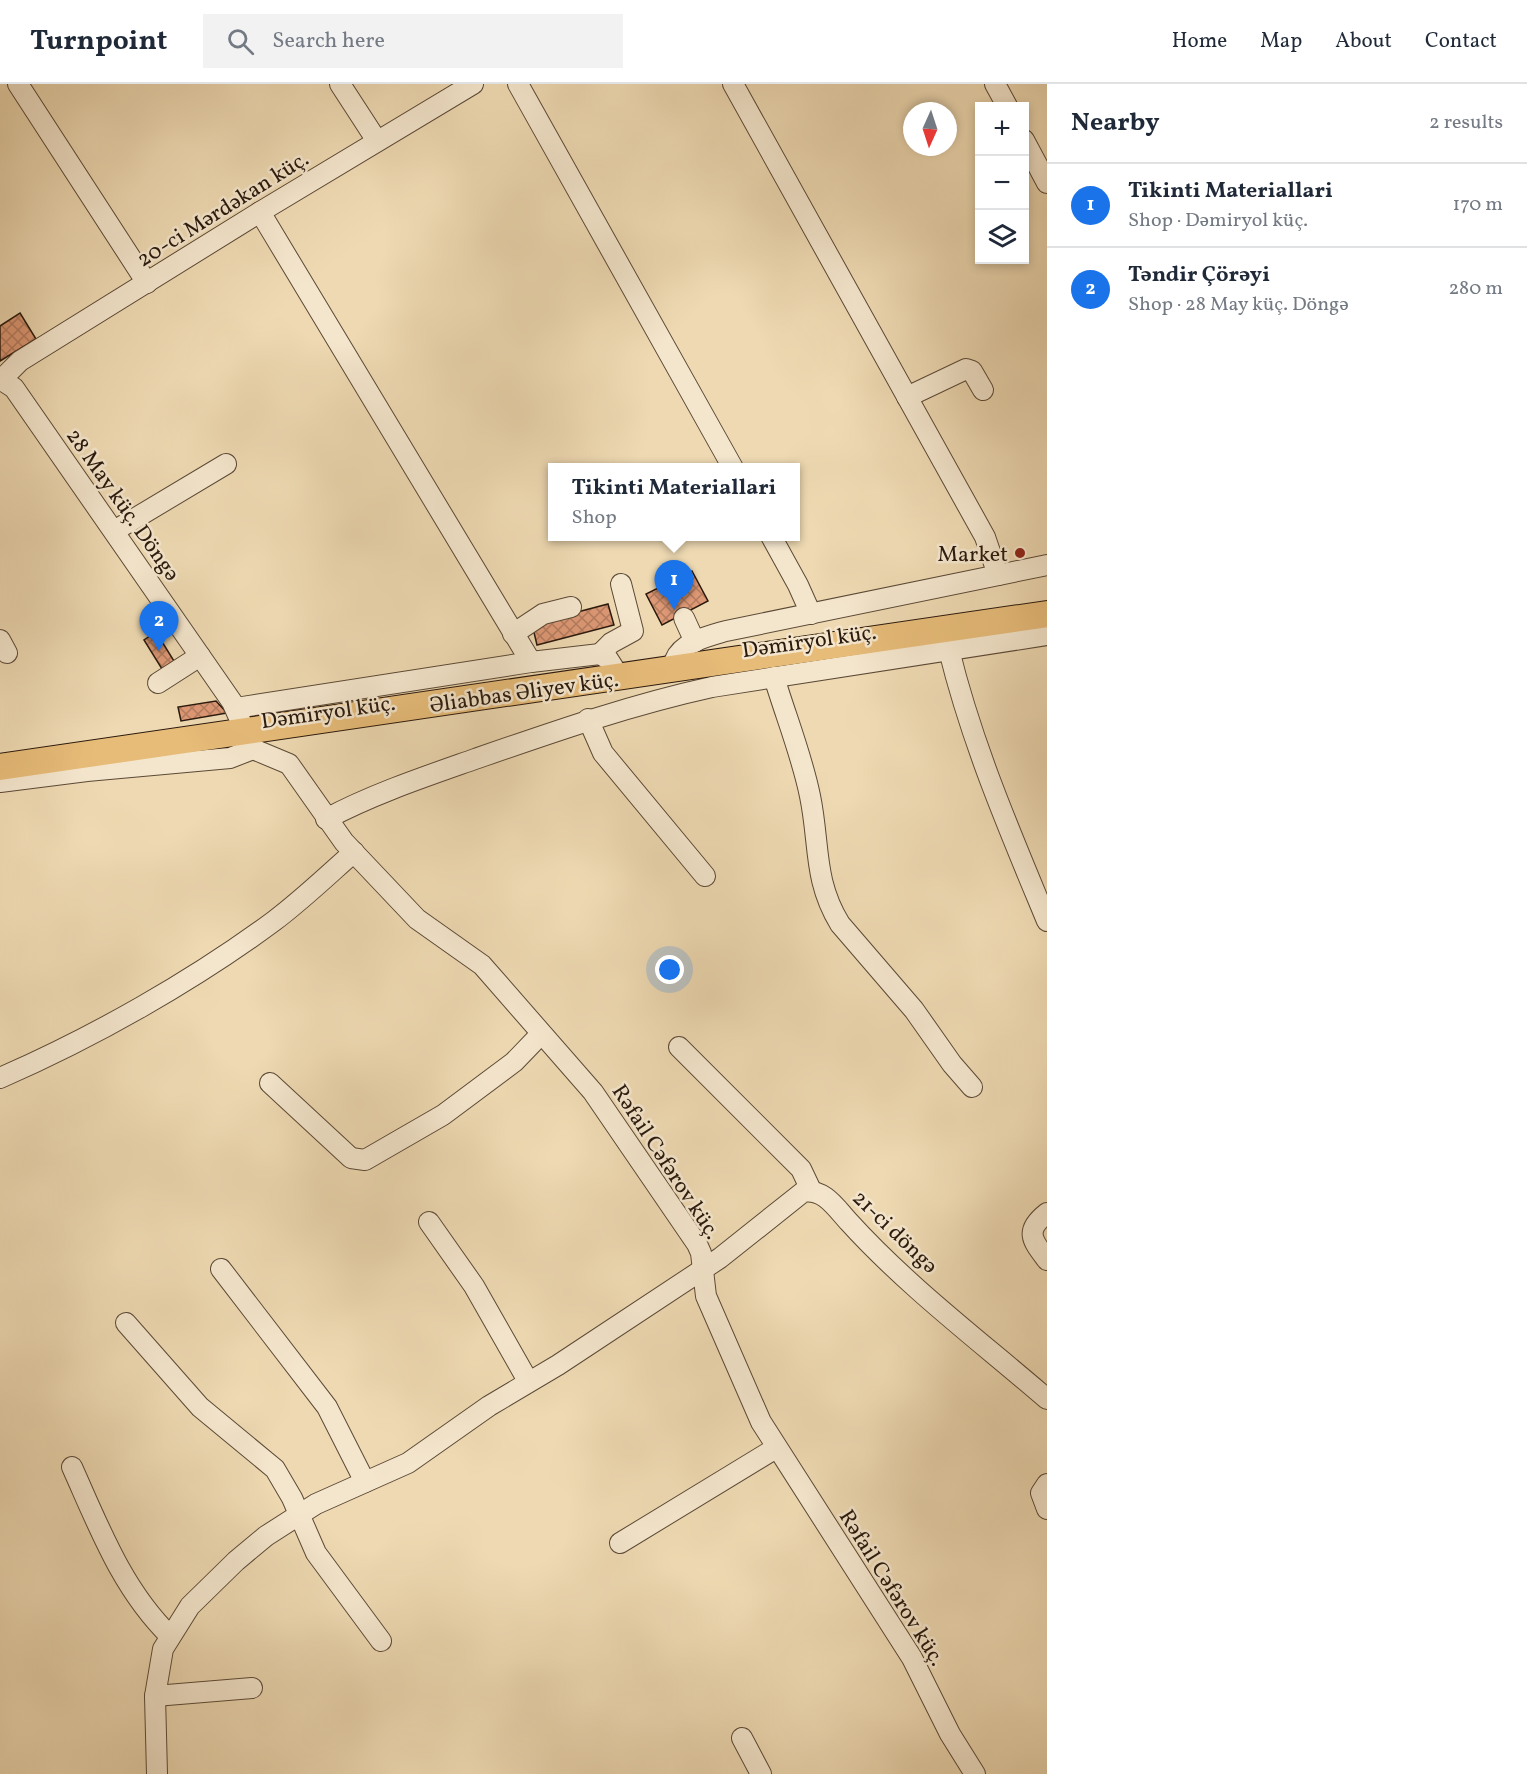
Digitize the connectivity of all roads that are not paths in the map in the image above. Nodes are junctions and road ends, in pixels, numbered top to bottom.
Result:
1 (18, 84) edge
2 (340, 84) edge
3 (473, 84) edge
4 (518, 84) edge
5 (732, 84) edge
6 (995, 84) edge
7 (1005, 102) edge
8 (377, 141) junction
9 (1029, 149) edge
10 (1047, 183) edge
11 (260, 212) junction
12 (147, 283) junction
13 (1, 379) edge
14 (983, 390) dead end
15 (907, 397) junction
16 (730, 463) edge
17 (226, 464) dead end
18 (114, 531) junction
19 (773, 541) edge
20 (1047, 565) edge
21 (998, 575) junction
22 (621, 584) dead end
23 (1047, 606) edge
24 (571, 607) dead end
25 (811, 614) junction
26 (1047, 614) edge
27 (684, 618) dead end
28 (513, 634) junction
29 (1047, 635) edge
30 (694, 642) junction
31 (949, 650) junction
32 (200, 656) junction
33 (675, 660) junction
34 (531, 662) junction
35 (608, 662) junction
36 (774, 677) junction
37 (158, 683) dead end
38 (588, 719) junction
39 (244, 728) junction
40 (0, 757) edge
41 (0, 767) edge
42 (0, 782) edge
43 (326, 819) junction
44 (354, 852) junction
45 (705, 876) dead end
46 (1047, 921) edge
47 (542, 1034) junction
48 (679, 1047) dead end
49 (0, 1077) edge
50 (270, 1083) dead end
51 (972, 1087) dead end
52 (811, 1191) junction
53 (1047, 1213) edge
54 (429, 1222) dead end
55 (1047, 1260) edge
56 (221, 1269) dead end
57 (702, 1269) junction
58 (126, 1323) dead end
59 (528, 1381) junction
60 (1047, 1400) edge
61 (776, 1448) junction
62 (72, 1467) dead end
63 (365, 1482) junction
64 (1047, 1484) edge
65 (1047, 1509) edge
66 (298, 1515) junction
67 (620, 1544) dead end
68 (170, 1636) junction
69 (381, 1641) dead end
70 (252, 1688) dead end
71 (155, 1696) junction
72 (742, 1738) dead end
73 (157, 1774) edge
74 (761, 1774) edge
75 (975, 1774) edge

1 - 12 street
2 - 8 street
3 - 8 street, 20-ci Mərdəkan küç.
4 - 16 street
5 - 15 street
6 - 7 street
8 - 11 street, 20-ci Mərdəkan küç.
9 - 10 street
11 - 12 street, 20-ci Mərdəkan küç.
11 - 28 street
12 - 13 street, 20-ci Mərdəkan küç.
13 - 18 street, 28 May küç. Döngə
14 - 15 street
15 - 21 street
17 - 18 street
18 - 32 street, 28 May küç. Döngə
19 - 25 street
20 - 21 street
21 - 25 street
22 - 35 street
23 - 33 main road, Dəmiryol küç.
24 - 28 street
25 - 30 street
26 - 39 main road, Əliabbas Əliyev küç.
27 - 30 street
28 - 34 street
29 - 31 street
30 - 33 street
31 - 36 street
31 - 46 street
32 - 37 street
32 - 39 street, 28 May küç. Döngə
33 - 35 main road, Dəmiryol küç.
34 - 35 street
34 - 39 street
35 - 39 main road, Dəmiryol küç.
36 - 38 street
36 - 51 street
38 - 43 street
38 - 45 street
39 - 40 main road, Dəmiryol küç.
39 - 41 main road, Əliabbas Əliyev küç.
39 - 42 street
39 - 43 street, Rəfail Cəfərov küç.
43 - 44 street, Rəfail Cəfərov küç.
44 - 47 street, Rəfail Cəfərov küç.
44 - 49 street
47 - 50 street
47 - 57 street, Rəfail Cəfərov küç.
48 - 52 street
52 - 57 street
52 - 60 street, 21-ci döngə
53 - 55 street
54 - 59 street
56 - 63 street
57 - 59 street
57 - 61 street, Rəfail Cəfərov küç.
58 - 66 street
59 - 63 street
61 - 67 street
61 - 75 street, Rəfail Cəfərov küç.
62 - 68 street
63 - 66 street
64 - 65 street
66 - 68 street
66 - 69 street
68 - 71 street
70 - 71 street
71 - 73 street
72 - 74 street

